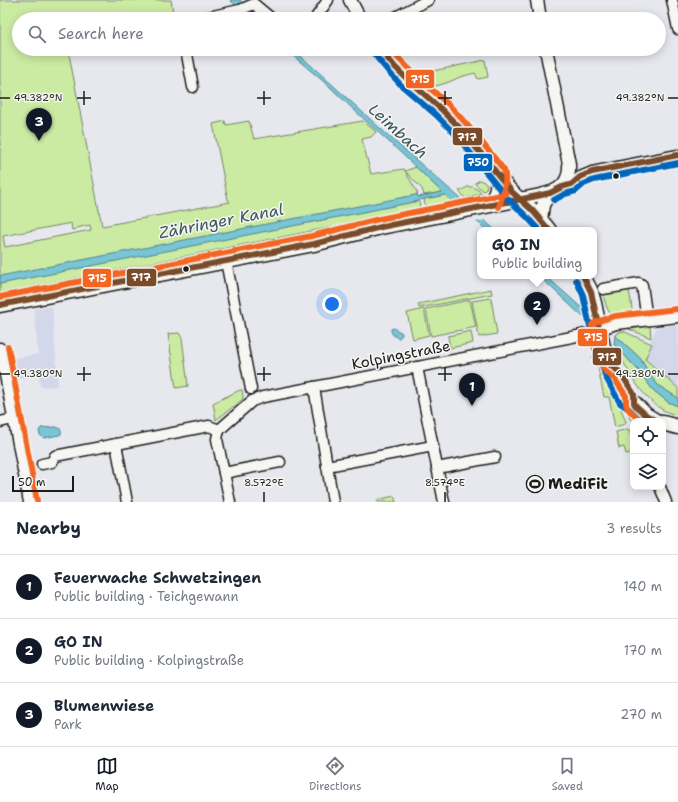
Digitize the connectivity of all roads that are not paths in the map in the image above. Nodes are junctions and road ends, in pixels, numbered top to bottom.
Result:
1 (328, 0) edge
2 (350, 0) edge
3 (428, 0) edge
4 (537, 0) edge
5 (672, 0) edge
6 (248, 5) edge
7 (224, 12) edge
8 (260, 12) edge
9 (320, 12) edge
10 (356, 12) edge
11 (405, 12) edge
12 (539, 12) edge
13 (678, 29) edge
14 (187, 56) edge
15 (386, 56) edge
16 (547, 56) edge
17 (193, 87) dead end
18 (678, 155) edge
19 (497, 174) junction
20 (562, 187) junction
21 (550, 192) junction
22 (520, 199) junction
23 (491, 205) junction
24 (545, 225) edge
25 (226, 261) junction
26 (584, 279) edge
27 (603, 289) dead end
28 (0, 305) edge
29 (678, 316) edge
30 (647, 320) junction
31 (599, 329) junction
32 (0, 348) edge
33 (417, 367) junction
34 (314, 387) junction
35 (251, 389) dead end
36 (650, 418) edge
37 (13, 419) junction
38 (0, 422) edge
39 (666, 424) edge
40 (678, 427) edge
41 (219, 430) junction
42 (116, 444) junction
43 (433, 446) junction
44 (495, 457) dead end
45 (280, 462) dead end
46 (42, 464) dead end
47 (327, 466) junction
48 (437, 468) junction
49 (224, 473) junction
50 (661, 490) edge
51 (29, 502) edge
52 (127, 502) edge
53 (230, 502) edge
54 (333, 502) edge
55 (444, 502) edge
56 (666, 502) edge

1 - 9 street
2 - 10 street
3 - 11 street
4 - 12 street
5 - 13 street
6 - 7 street
6 - 8 street
14 - 17 street
15 - 19 street
16 - 20 street
18 - 20 street
19 - 22 street
19 - 23 street
20 - 21 street
21 - 22 street
21 - 24 street
22 - 23 main road
22 - 24 main road
23 - 25 main road
25 - 28 main road
25 - 35 street
26 - 31 main road
27 - 30 street
29 - 30 street, Kolpingstraße
30 - 31 street, Kolpingstraße
31 - 33 street, Kolpingstraße
31 - 36 main road
32 - 37 street
33 - 34 street, Kolpingstraße
33 - 43 street
34 - 41 street, Kolpingstraße
34 - 47 street
37 - 38 street
37 - 51 street
39 - 40 main road
41 - 42 street
41 - 49 street
42 - 46 street
42 - 52 street
43 - 47 street
43 - 48 street
44 - 48 street
45 - 49 street
47 - 54 street
48 - 55 street
49 - 53 street
50 - 56 street

